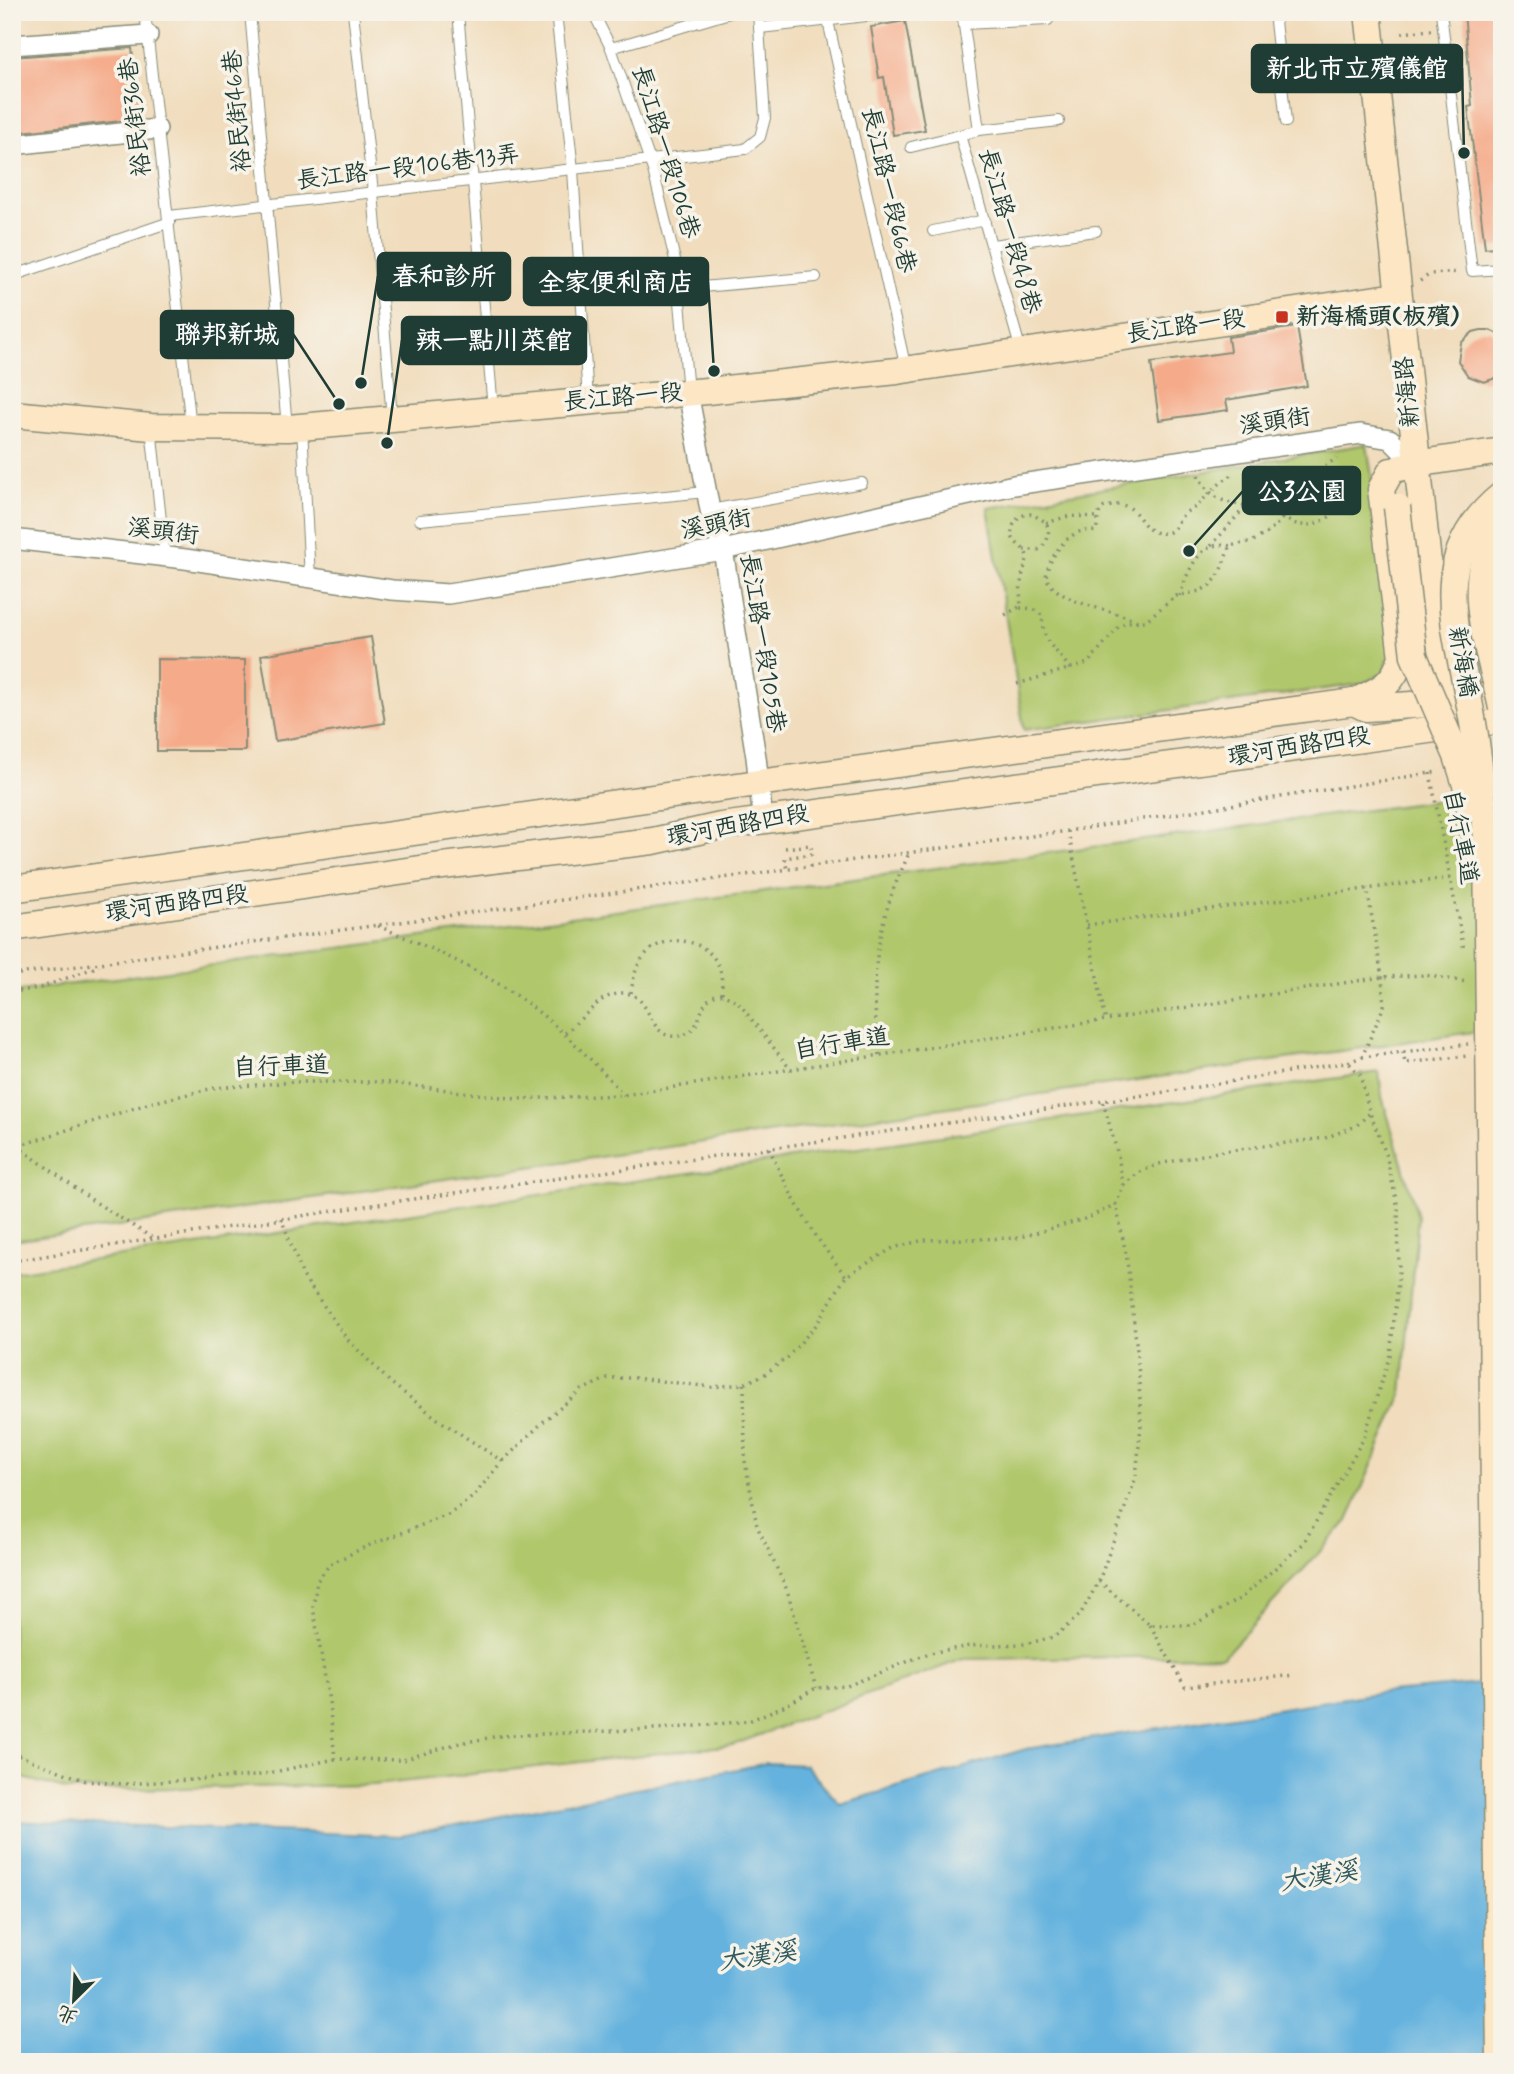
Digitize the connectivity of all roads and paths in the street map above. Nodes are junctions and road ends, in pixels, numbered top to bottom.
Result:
1 (145, 12) edge
2 (250, 12) edge
3 (353, 12) edge
4 (457, 12) edge
5 (556, 12) edge
6 (593, 12) edge
7 (733, 12) edge
8 (758, 12) edge
9 (902, 12) edge
10 (962, 12) edge
11 (1274, 12) edge
12 (1368, 12) edge
13 (1441, 12) edge
14 (1048, 20) dead end
15 (828, 21) junction
16 (964, 24) junction
17 (760, 28) junction
18 (1443, 29) junction
19 (1402, 33) dead end
20 (148, 34) junction
21 (12, 46) edge
22 (611, 48) junction
23 (1059, 121) dead end
24 (1286, 122) dead end
25 (157, 129) junction
26 (979, 130) junction
27 (960, 135) junction
28 (12, 145) edge
29 (911, 147) dead end
30 (651, 162) junction
31 (573, 170) junction
32 (472, 181) junction
33 (373, 192) junction
34 (268, 206) junction
35 (170, 219) junction
36 (985, 219) junction
37 (933, 231) dead end
38 (1096, 231) dead end
39 (992, 245) junction
40 (1502, 269) edge
41 (1472, 271) junction
42 (12, 276) edge
43 (816, 277) dead end
44 (679, 289) junction
45 (1397, 296) junction
46 (1021, 351) junction
47 (906, 369) junction
48 (688, 392) junction
49 (588, 401) junction
50 (493, 409) junction
51 (12, 414) edge
52 (392, 419) junction
53 (151, 427) junction
54 (191, 427) junction
55 (295, 427) junction
56 (1502, 451) edge
57 (1345, 452) dead end
58 (1267, 466) dead end
59 (1403, 467) junction
60 (1243, 470) dead end
61 (1196, 473) dead end
62 (1313, 474) junction
63 (862, 482) dead end
64 (1209, 493) junction
65 (1502, 495) edge
66 (708, 501) junction
67 (1362, 502) dead end
68 (1343, 503) junction
69 (1245, 507) junction
70 (1098, 517) junction
71 (1283, 517) junction
72 (420, 520) dead end
73 (1502, 520) edge
74 (1046, 523) junction
75 (12, 539) edge
76 (1210, 547) junction
77 (1230, 547) junction
78 (723, 550) junction
79 (1024, 550) junction
80 (165, 557) junction
81 (1502, 565) edge
82 (310, 578) junction
83 (1180, 596) junction
84 (1020, 608) junction
85 (1005, 615) dead end
86 (1137, 621) junction
87 (1502, 634) edge
88 (1070, 670) junction
89 (1017, 684) dead end
90 (1502, 693) edge
91 (1354, 702) junction
92 (1502, 708) edge
93 (1461, 714) junction
94 (1502, 720) edge
95 (1438, 772) dead end
96 (1430, 773) junction
97 (758, 783) junction
98 (762, 820) junction
99 (1068, 831) junction
100 (785, 848) dead end
101 (909, 853) junction
102 (787, 870) junction
103 (1450, 878) junction
104 (1367, 888) junction
105 (12, 889) edge
106 (1486, 893) junction
107 (1087, 925) junction
108 (378, 926) junction
109 (12, 928) edge
110 (1465, 956) dead end
111 (104, 964) junction
112 (12, 975) edge
113 (1382, 977) junction
114 (1470, 982) dead end
115 (12, 992) edge
116 (631, 993) junction
117 (722, 994) junction
118 (1106, 1021) junction
119 (565, 1033) junction
120 (1477, 1043) dead end
121 (1404, 1052) junction
122 (879, 1056) junction
123 (1468, 1056) dead end
124 (1362, 1057) junction
125 (1348, 1062) junction
126 (791, 1070) junction
127 (624, 1096) junction
128 (1103, 1102) junction
129 (1370, 1113) junction
130 (15, 1147) edge
131 (769, 1148) junction
132 (1124, 1186) junction
133 (1116, 1204) junction
134 (281, 1218) junction
135 (154, 1239) junction
136 (12, 1261) edge
137 (846, 1276) junction
138 (744, 1384) junction
139 (502, 1461) junction
140 (1099, 1581) junction
141 (1150, 1625) junction
142 (1295, 1675) dead end
143 (816, 1688) junction
144 (12, 1752) edge
145 (335, 1759) junction
146 (1500, 2062) edge

1 - 20 lane, 裕民街36巷
2 - 34 lane, 裕民街46巷
3 - 33 lane
4 - 32 lane
5 - 31 lane
6 - 22 lane, 長江路一段106巷
7 - 22 lane
8 - 17 lane
9 - 15 lane
10 - 16 lane, 長江路一段48巷
11 - 24 lane
12 - 45 street, 新海路
13 - 18 lane
14 - 16 lane
15 - 17 lane
15 - 47 lane, 長江路一段66巷
16 - 26 lane, 長江路一段48巷
17 - 30 lane, 長江路一段106巷13弄
18 - 19 path
18 - 41 lane
20 - 21 street
20 - 25 lane, 裕民街36巷
22 - 30 lane, 長江路一段106巷
23 - 26 lane
25 - 28 street
25 - 35 lane, 裕民街36巷
26 - 27 lane, 長江路一段48巷
27 - 29 lane
27 - 36 lane, 長江路一段48巷
30 - 31 lane, 長江路一段106巷13弄
30 - 44 lane, 長江路一段106巷
31 - 32 lane, 長江路一段106巷13弄
31 - 49 lane
32 - 33 lane, 長江路一段106巷13弄
32 - 50 lane
33 - 34 lane, 長江路一段106巷13弄
33 - 52 lane
34 - 35 lane, 長江路一段106巷13弄
34 - 55 lane, 裕民街46巷
35 - 42 lane, 長江路一段106巷13弄
35 - 54 lane, 裕民街36巷
36 - 37 lane
36 - 39 lane, 長江路一段48巷
38 - 39 lane
39 - 46 lane, 長江路一段48巷
40 - 41 lane
41 - 45 path
43 - 44 lane
44 - 48 lane, 長江路一段106巷
45 - 46 street, 長江路一段
45 - 59 street, 新海路
46 - 47 street, 長江路一段
47 - 48 street, 長江路一段
48 - 49 street, 長江路一段
48 - 66 street, 長江路一段105巷
49 - 50 street, 長江路一段
50 - 52 street, 長江路一段
51 - 53 street, 長江路一段
52 - 55 street, 長江路一段
53 - 54 street, 長江路一段
53 - 80 lane
54 - 55 street, 長江路一段
55 - 82 lane, 裕民街46巷
56 - 59 street
57 - 62 path
58 - 62 path
59 - 78 street, 溪頭街
59 - 91 street
59 - 93 street, 新海路
59 - 106 street, bridge
60 - 64 path
61 - 64 path
62 - 68 path
62 - 71 path
63 - 66 lane
64 - 69 path
64 - 70 path
65 - 106 street, 新海橋, bridge
66 - 72 lane
66 - 78 street, 長江路一段105巷
67 - 68 path
68 - 71 path
69 - 71 path
69 - 76 path
70 - 74 path
70 - 86 path
71 - 77 path
73 - 92 street, 新海橋, bridge
74 - 79 path
74 - 79 path
75 - 80 street, 溪頭街
76 - 77 path
76 - 83 path
77 - 83 path
78 - 82 street, 溪頭街
78 - 97 street, 長江路一段105巷
79 - 84 path
80 - 82 street, 溪頭街
81 - 87 street
83 - 86 path
84 - 85 path
84 - 88 path
86 - 88 path
88 - 89 path
90 - 93 street
91 - 93 street, 環河西路四段
91 - 97 street, 環河西路四段
93 - 94 street
93 - 98 street, 環河西路四段
95 - 96 path
96 - 99 path
96 - 103 path, 自行車道
97 - 98 street, 長江路一段105巷
97 - 105 street, 環河西路四段
98 - 109 street, 環河西路四段
99 - 101 path
99 - 107 path
100 - 102 path
101 - 102 path
101 - 122 path
102 - 108 path
103 - 104 path
103 - 110 path, 自行車道
104 - 107 path
104 - 113 path
106 - 146 street, 新海橋, bridge
107 - 118 path
108 - 111 path
108 - 119 path
111 - 112 path
111 - 115 path
113 - 114 path, 自行車道
113 - 118 path, 自行車道
113 - 124 path
116 - 117 path
116 - 117 path
116 - 119 path
117 - 126 path
118 - 122 path, 自行車道
119 - 127 path
120 - 121 path
121 - 123 path
121 - 124 path
122 - 126 path, 自行車道
124 - 125 path
125 - 128 path
125 - 129 path
126 - 127 path, 自行車道
127 - 130 path, 自行車道
128 - 131 path
128 - 132 path
129 - 132 path
129 - 141 path
130 - 135 path
131 - 134 path
131 - 137 path
132 - 133 path
133 - 137 path
133 - 140 path
134 - 135 path
134 - 139 path
135 - 136 path
137 - 138 path
138 - 139 path
138 - 143 path
139 - 145 path
140 - 141 path
140 - 143 path
141 - 142 path
143 - 145 path
144 - 145 path

